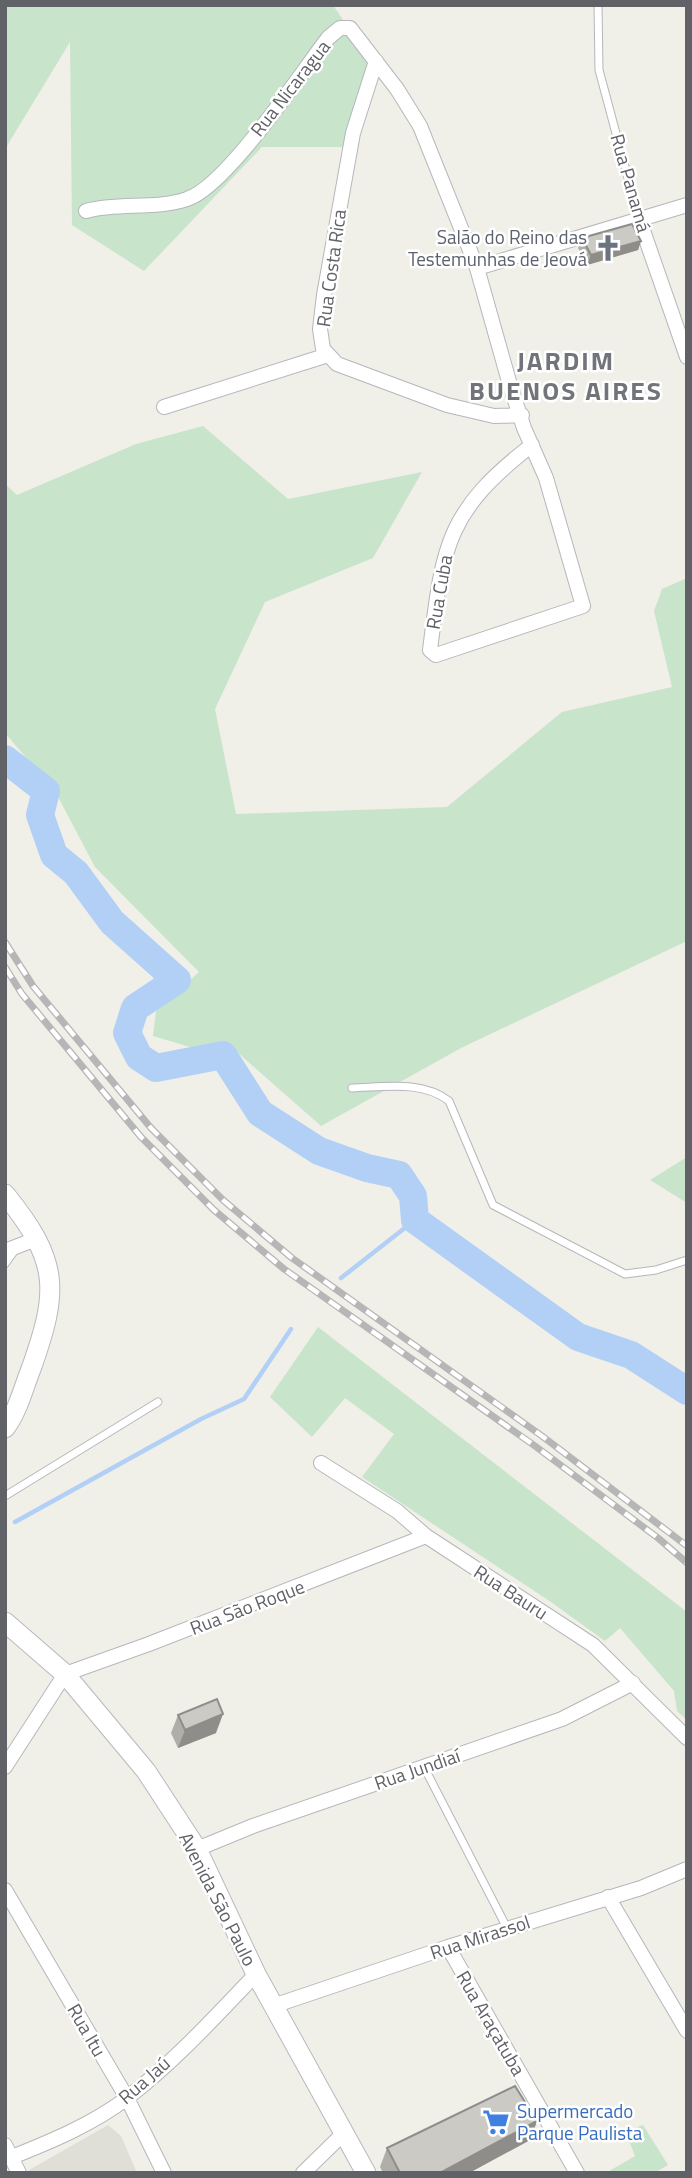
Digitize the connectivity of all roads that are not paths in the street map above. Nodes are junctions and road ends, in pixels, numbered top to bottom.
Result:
1 (598, 5) edge
2 (376, 61) junction
3 (687, 205) edge
4 (86, 211) dead end
5 (639, 219) junction
6 (477, 268) junction
7 (328, 355) junction
8 (687, 357) edge
9 (164, 407) dead end
10 (522, 415) junction
11 (531, 445) junction
12 (583, 606) joint
13 (352, 1088) dead end
14 (5, 1194) edge
15 (20, 1245) edge
16 (687, 1260) edge
17 (5, 1264) edge
18 (158, 1402) dead end
19 (5, 1428) edge
20 (321, 1463) dead end
21 (5, 1496) edge
22 (426, 1536) junction
23 (5, 1622) edge
24 (65, 1674) junction
25 (633, 1683) junction
26 (687, 1738) edge
27 (5, 1767) edge
28 (424, 1767) junction
29 (197, 1849) junction
30 (687, 1869) edge
31 (5, 1890) edge
32 (608, 1897) junction
33 (507, 1928) junction
34 (447, 1947) junction
35 (256, 1974) junction
36 (273, 2006) junction
37 (687, 2031) edge
38 (128, 2098) junction
39 (343, 2134) junction
40 (9, 2151) edge
41 (19, 2173) edge
42 (164, 2173) edge
43 (303, 2173) edge
44 (366, 2173) edge
45 (576, 2173) edge

1 - 5 lane, Rua Panamá
2 - 4 street, Rua Nicaragua
2 - 6 street, Rua Nicaragua
2 - 7 street, Rua Costa Rica
3 - 5 street
5 - 6 street
5 - 8 street, Rua Panamá
6 - 10 street, Rua Nicaragua
7 - 9 street
7 - 10 street, Rua Costa Rica
10 - 11 street, Rua Nicaragua
11 - 12 street, Rua Nicaragua
11 - 12 street, Rua Cuba
13 - 16 lane
14 - 15 main road
15 - 17 lane
15 - 19 main road
18 - 21 lane
20 - 22 street, Rua Bauru
22 - 24 street, Rua São Roque
22 - 25 street, Rua Bauru
23 - 24 main road, Avenida São Paulo
24 - 27 street
24 - 29 main road, Avenida São Paulo
25 - 26 street, Rua Bauru
25 - 28 street, Rua Jundiaí
28 - 29 street, Rua Jundiaí
28 - 33 lane
29 - 35 main road, Avenida São Paulo
30 - 32 street, Rua Mirassol
31 - 38 street, Rua Itu
32 - 33 street, Rua Mirassol
32 - 37 street
33 - 34 street, Rua Mirassol
34 - 36 street, Rua Mirassol
34 - 45 street, Rua Araçatuba
35 - 36 main road, Avenida São Paulo
35 - 38 street, Rua Jaú
36 - 39 main road, Avenida São Paulo
38 - 40 street, Rua Jaú
38 - 42 street, Rua Itu
39 - 43 street
39 - 44 main road, Avenida São Paulo
40 - 41 street

